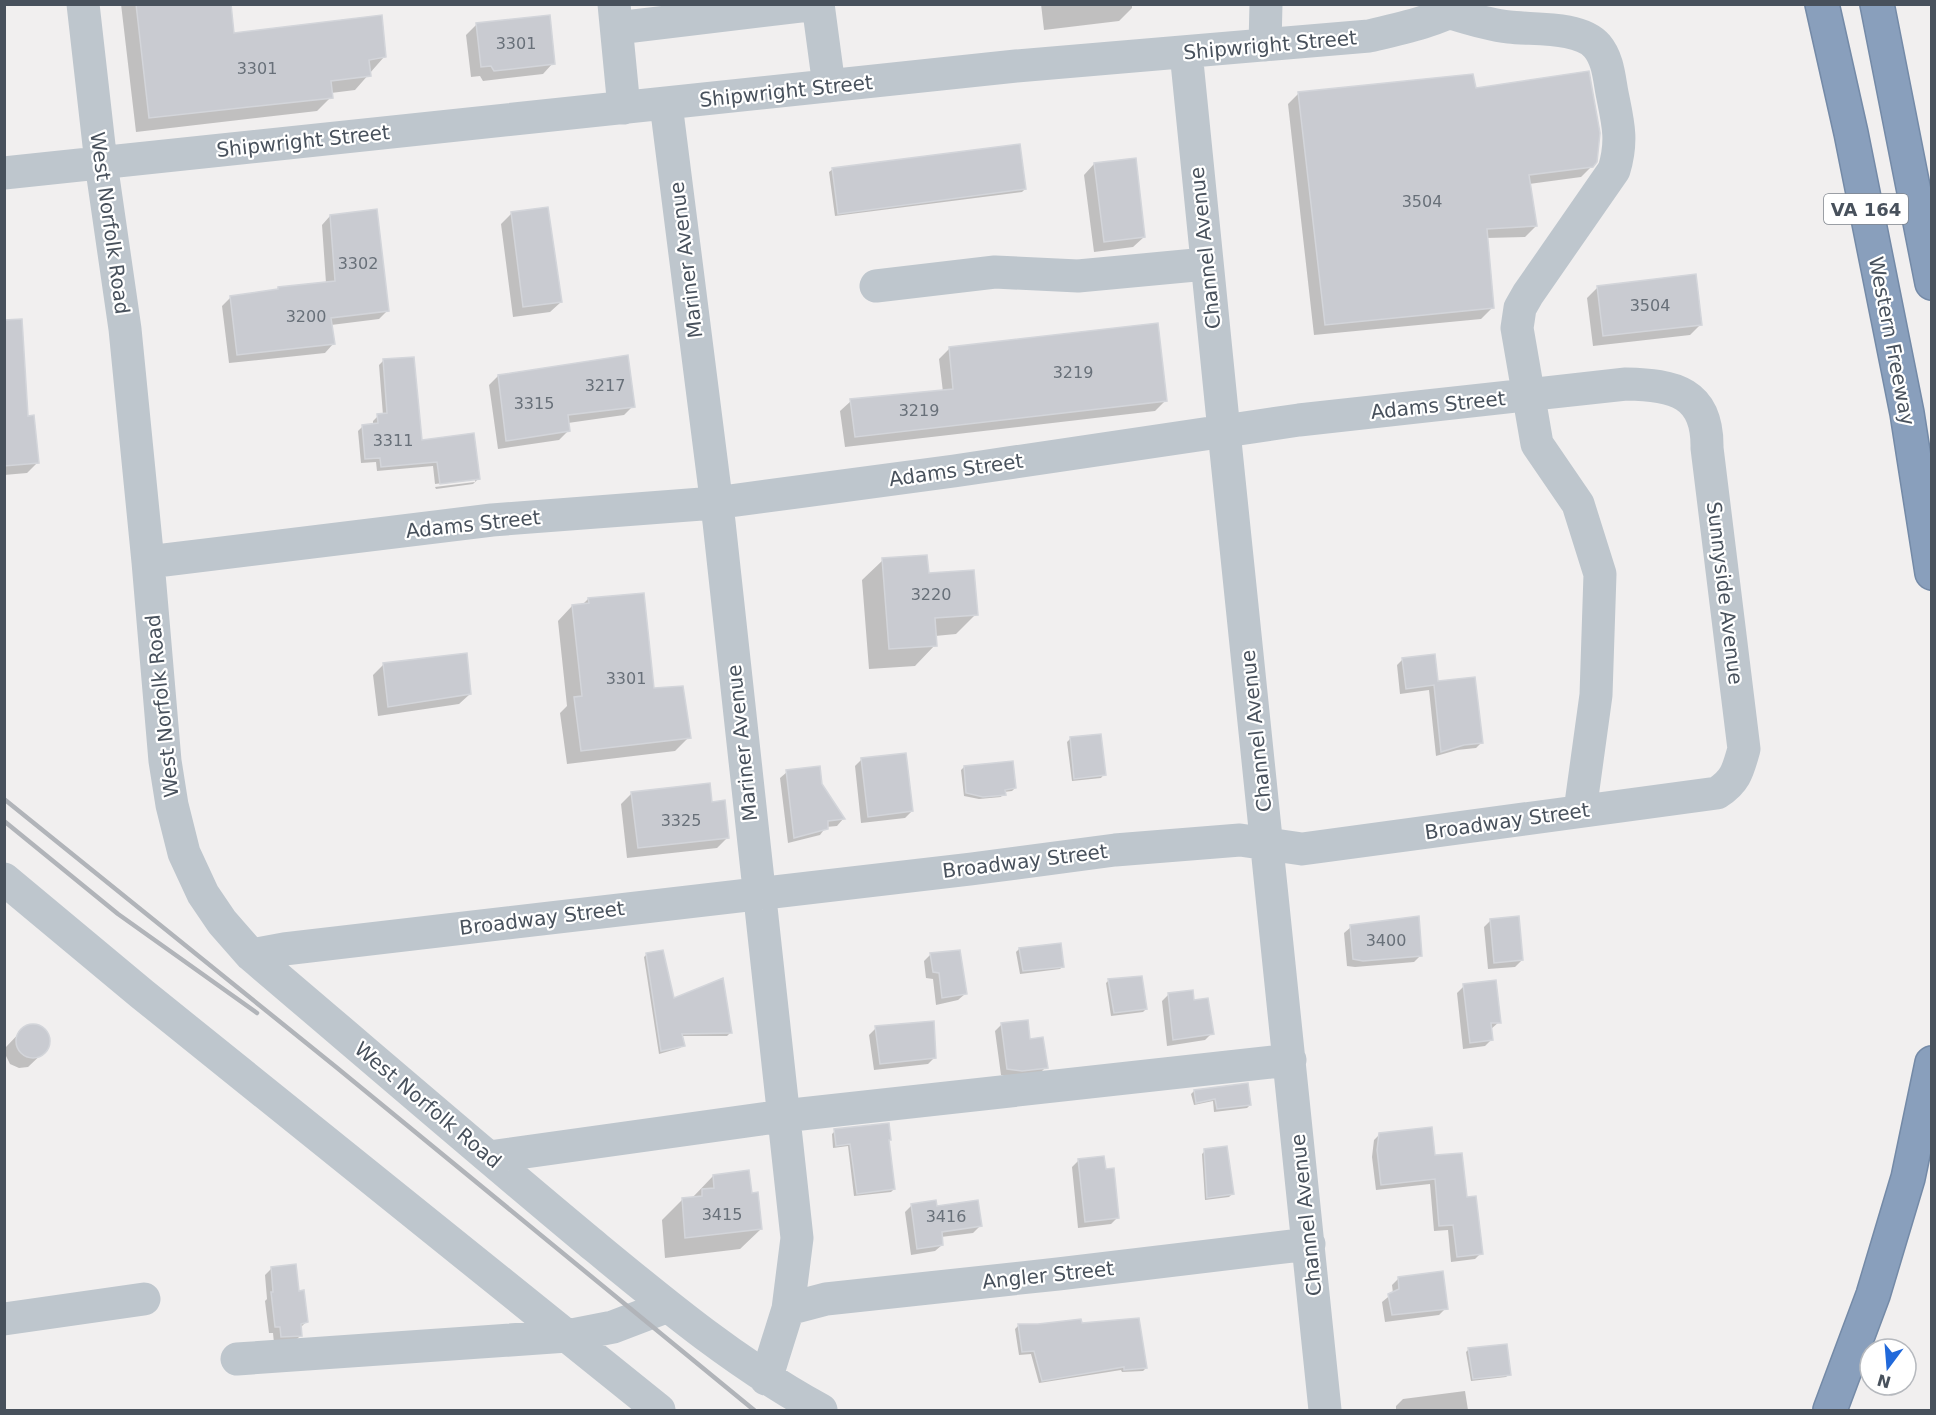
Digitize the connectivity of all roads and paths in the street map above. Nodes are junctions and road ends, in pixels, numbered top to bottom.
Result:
1 (83, 4) edge
2 (817, 4) edge
3 (1266, 4) edge
4 (1822, 4) edge
5 (1877, 4) edge
6 (1459, 8) edge
7 (616, 16) edge
8 (1265, 45) junction
9 (1186, 52) junction
10 (829, 86) junction
11 (666, 104) junction
12 (624, 108) junction
13 (101, 163) junction
14 (4, 173) edge
15 (1206, 264) junction
16 (1932, 284) edge
17 (876, 286) dead end
18 (1528, 395) junction
19 (1223, 431) junction
20 (1709, 464) joint
21 (715, 503) junction
22 (148, 562) junction
23 (1932, 573) edge
24 (1741, 722) joint
25 (1580, 811) junction
26 (1268, 845) junction
27 (4, 879) edge
28 (758, 893) junction
29 (251, 955) junction
30 (1290, 1060) junction
31 (1932, 1064) edge
32 (783, 1116) junction
33 (489, 1157) junction
34 (1309, 1244) junction
35 (144, 1299) dead end
36 (668, 1306) junction
37 (788, 1309) junction
38 (4, 1319) edge
39 (567, 1336) junction
40 (237, 1359) dead end
41 (774, 1384) junction
42 (658, 1410) edge
43 (808, 1410) edge
44 (821, 1410) edge
45 (1325, 1410) edge
46 (1830, 1410) edge

1 - 13 street, West Norfolk Road
2 - 7 street
2 - 10 street
3 - 8 street
4 - 23 highway, Western Freeway / VA 164
5 - 16 highway, VA 164
6 - 8 street, Shipwright Street
6 - 18 street
7 - 12 street
8 - 9 street, Shipwright Street
9 - 10 street, Shipwright Street
9 - 15 street, Channel Avenue
10 - 11 street, Shipwright Street
11 - 12 street, Shipwright Street
11 - 21 street, Mariner Avenue
12 - 13 street, Shipwright Street
13 - 14 street, Shipwright Street
13 - 22 street, West Norfolk Road
15 - 17 street
15 - 19 street, Channel Avenue
18 - 19 street, Adams Street
18 - 20 street, Adams Street
18 - 25 street
19 - 21 street, Adams Street
19 - 26 street, Channel Avenue
20 - 24 street, Sunnyside Avenue
21 - 22 street, Adams Street
21 - 28 street, Mariner Avenue
22 - 29 street, West Norfolk Road
24 - 25 street, Broadway Street
25 - 26 street, Broadway Street
26 - 28 street, Broadway Street
26 - 30 street, Channel Avenue
27 - 39 street
28 - 29 street, Broadway Street
28 - 32 street, Mariner Avenue
29 - 33 street, West Norfolk Road
30 - 32 street
30 - 34 street, Channel Avenue
31 - 46 highway
32 - 33 street
32 - 37 street, Mariner Avenue
33 - 36 street, West Norfolk Road
34 - 37 street, Angler Street
34 - 45 street, Channel Avenue
35 - 38 street
36 - 39 street
36 - 41 street, West Norfolk Road
37 - 41 street, Mariner Avenue
39 - 40 street
39 - 42 street
41 - 43 street, West Norfolk Road
41 - 44 street, West Norfolk Road

